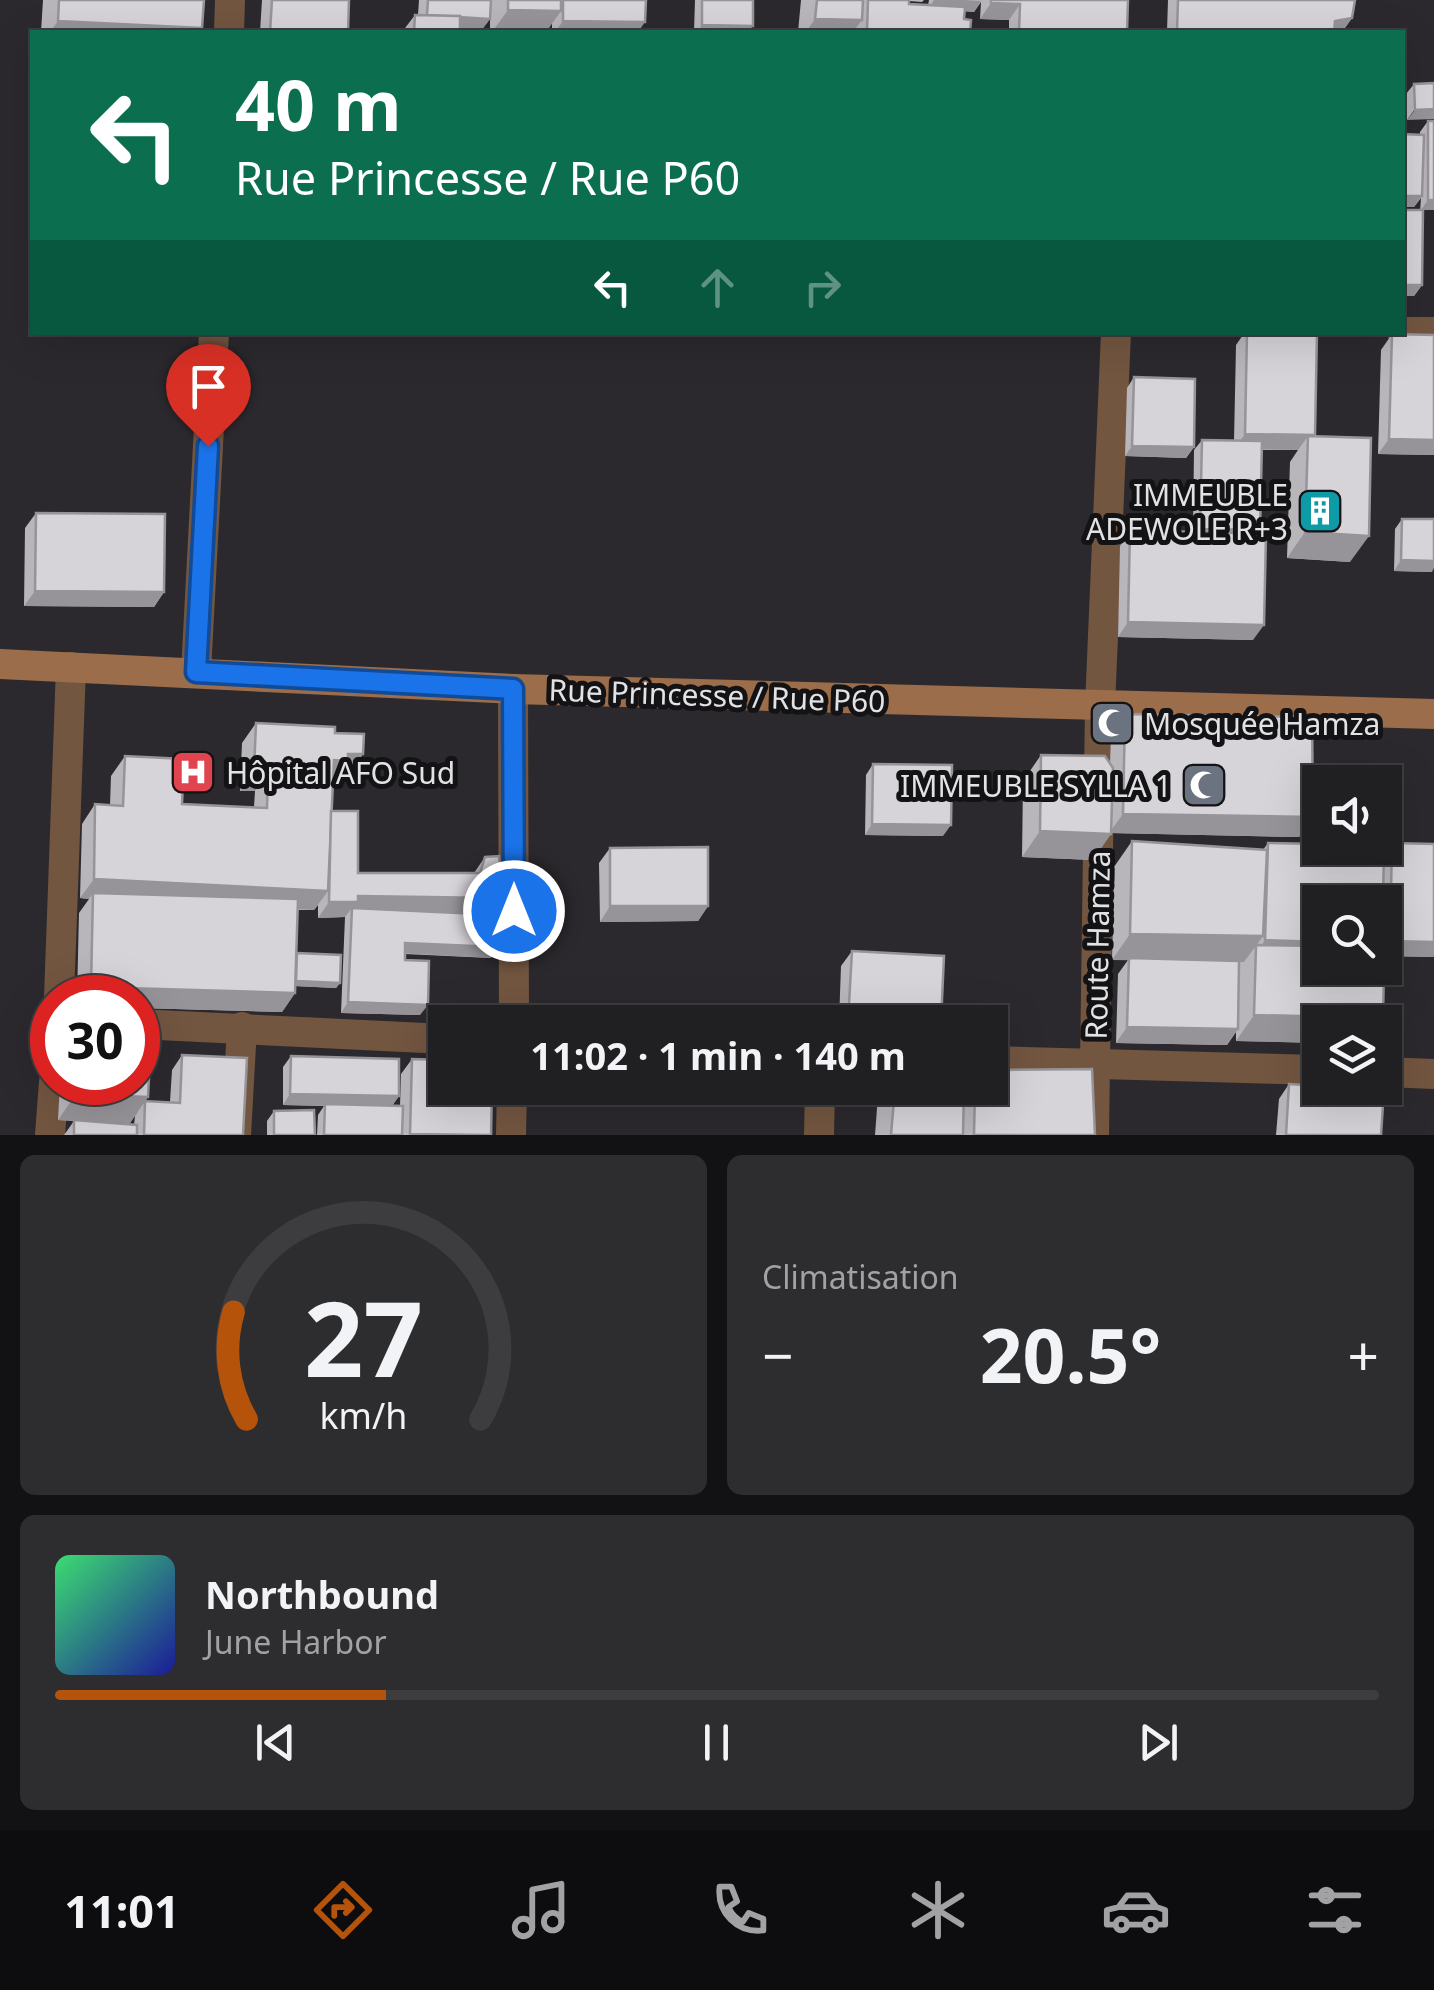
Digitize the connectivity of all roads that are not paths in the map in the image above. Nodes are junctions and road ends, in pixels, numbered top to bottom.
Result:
1 (230, 0) edge
2 (229, 30) edge
3 (1405, 332) edge
4 (1434, 332) edge
5 (214, 335) edge
6 (1116, 335) edge
7 (0, 664) edge
8 (70, 667) junction
9 (196, 672) junction
10 (513, 689) junction
11 (1100, 706) junction
12 (1434, 714) edge
13 (60, 975) edge
14 (514, 1005) edge
15 (160, 1025) edge
16 (242, 1027) junction
17 (428, 1038) edge
18 (1008, 1062) edge
19 (1096, 1064) junction
20 (1302, 1070) edge
21 (1402, 1073) edge
22 (1434, 1074) edge
23 (52, 1105) edge
24 (512, 1105) edge
25 (820, 1105) edge
26 (50, 1135) edge
27 (236, 1135) edge
28 (511, 1135) edge
29 (819, 1135) edge
30 (1094, 1135) edge

1 - 2 street
3 - 4 street
5 - 9 street
6 - 11 street, Route Hamza
7 - 8 street, Rue Princesse / Rue P60
8 - 9 street, Rue Princesse / Rue P60
8 - 13 street
9 - 10 street, Rue Princesse / Rue P60
10 - 11 street, Rue Princesse / Rue P60
10 - 14 street
11 - 12 street, Rue Princesse / Rue P60
11 - 19 street, Route Hamza
15 - 16 street
16 - 17 street
16 - 27 street
18 - 19 street
19 - 20 street
19 - 30 street, Route Hamza
21 - 22 street
23 - 26 street
24 - 28 street
25 - 29 street

